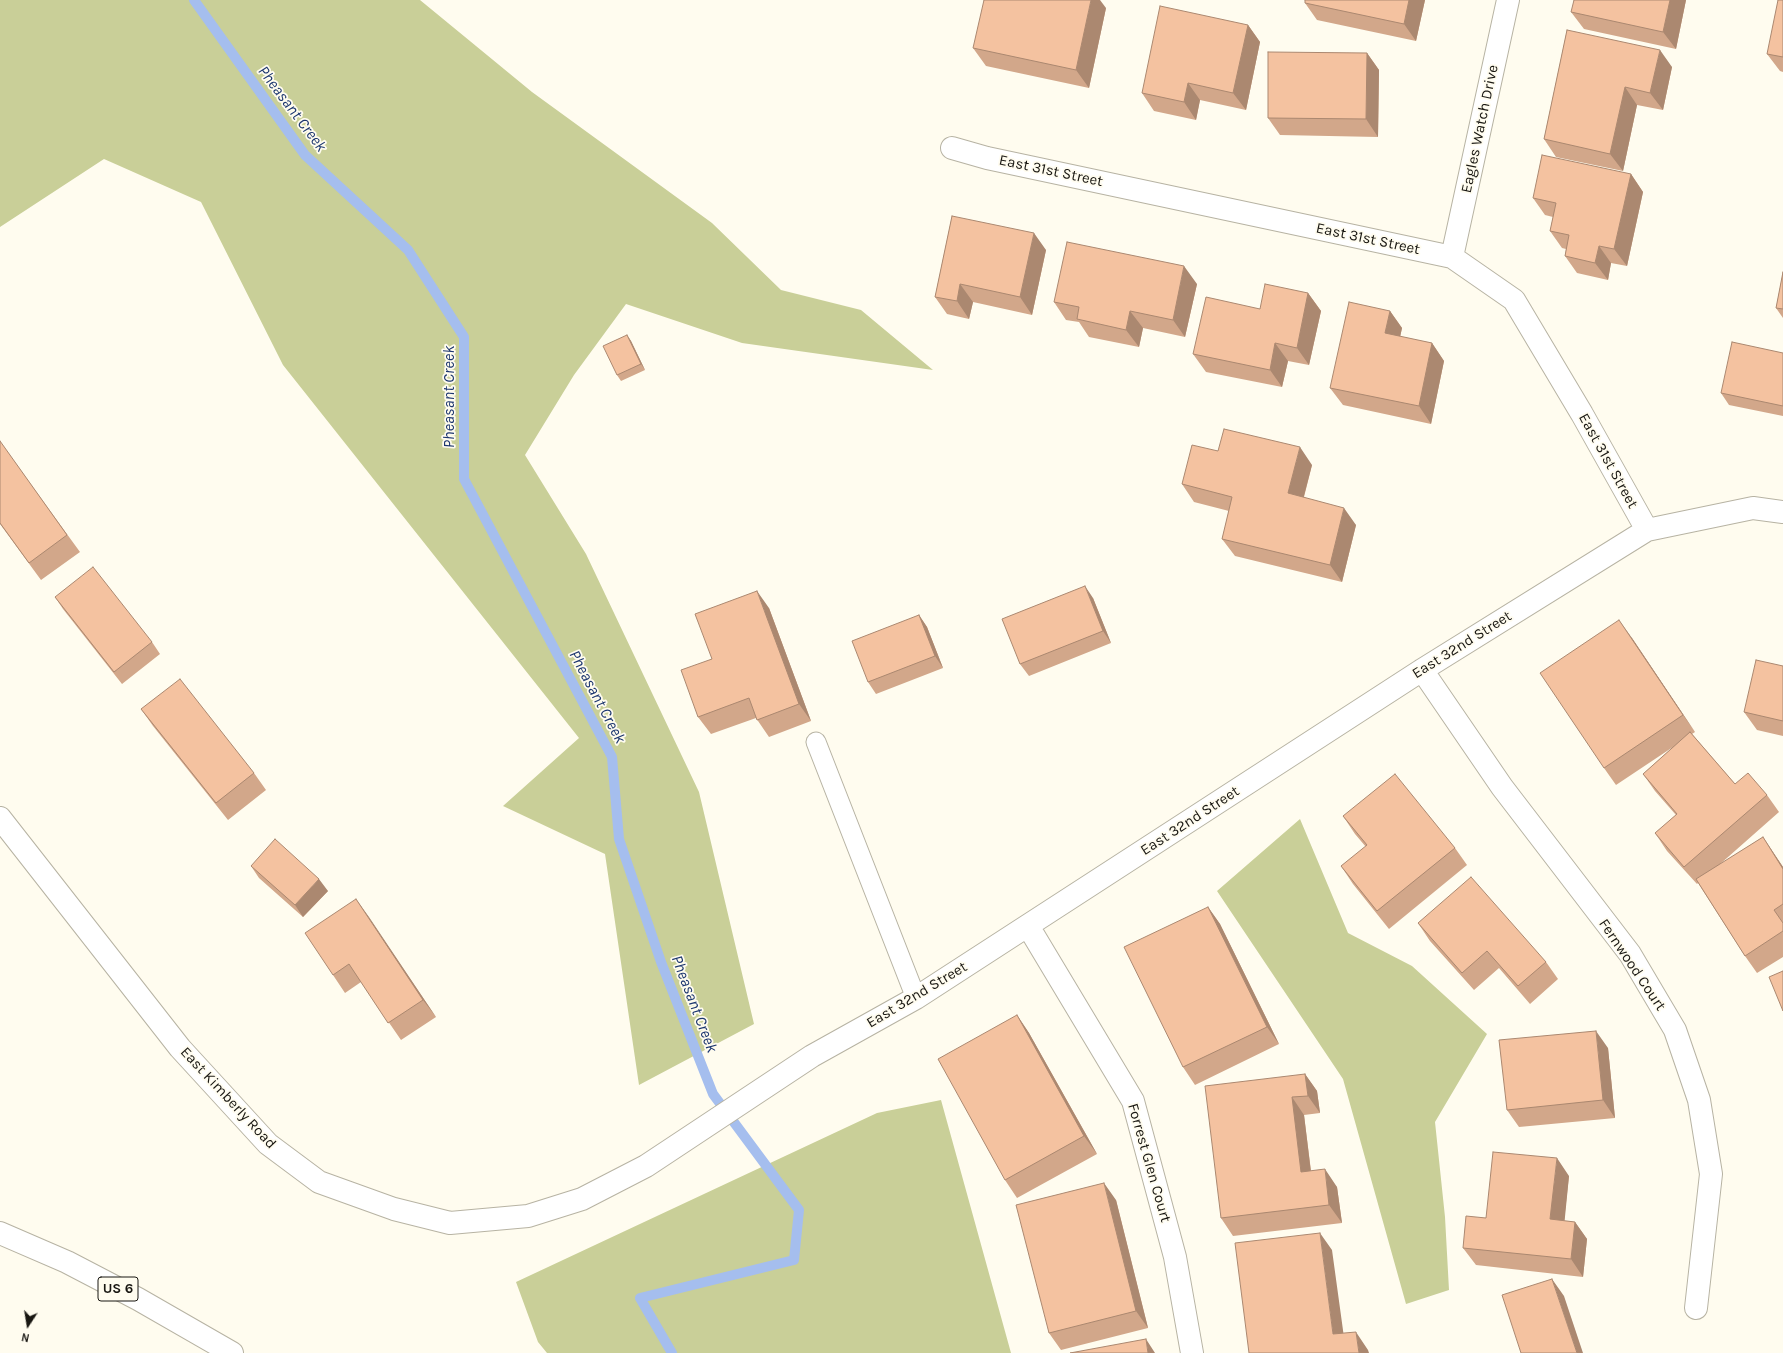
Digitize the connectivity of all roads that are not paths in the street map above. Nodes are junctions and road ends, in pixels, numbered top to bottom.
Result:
1 (1508, 0) edge
2 (952, 148) dead end
3 (1452, 257) junction
4 (1783, 512) edge
5 (1647, 530) junction
6 (1422, 670) junction
7 (816, 742) dead end
8 (0, 818) edge
9 (1028, 926) junction
10 (916, 998) junction
11 (615, 1182) joint
12 (0, 1233) edge
13 (1696, 1308) dead end
14 (232, 1353) edge
15 (1192, 1353) edge

1 - 3 street, Eagles Watch Drive
2 - 3 street, East 31st Street
3 - 5 street, East 31st Street
4 - 5 street, East 32nd Street
5 - 6 street, East 32nd Street
6 - 9 street, East 32nd Street
6 - 13 street, Fernwood Court
7 - 10 lane
8 - 11 street, East Kimberly Road
9 - 10 street, East 32nd Street
9 - 15 street, Forrest Glen Court
10 - 11 street, East 32nd Street
12 - 14 street, US 6

